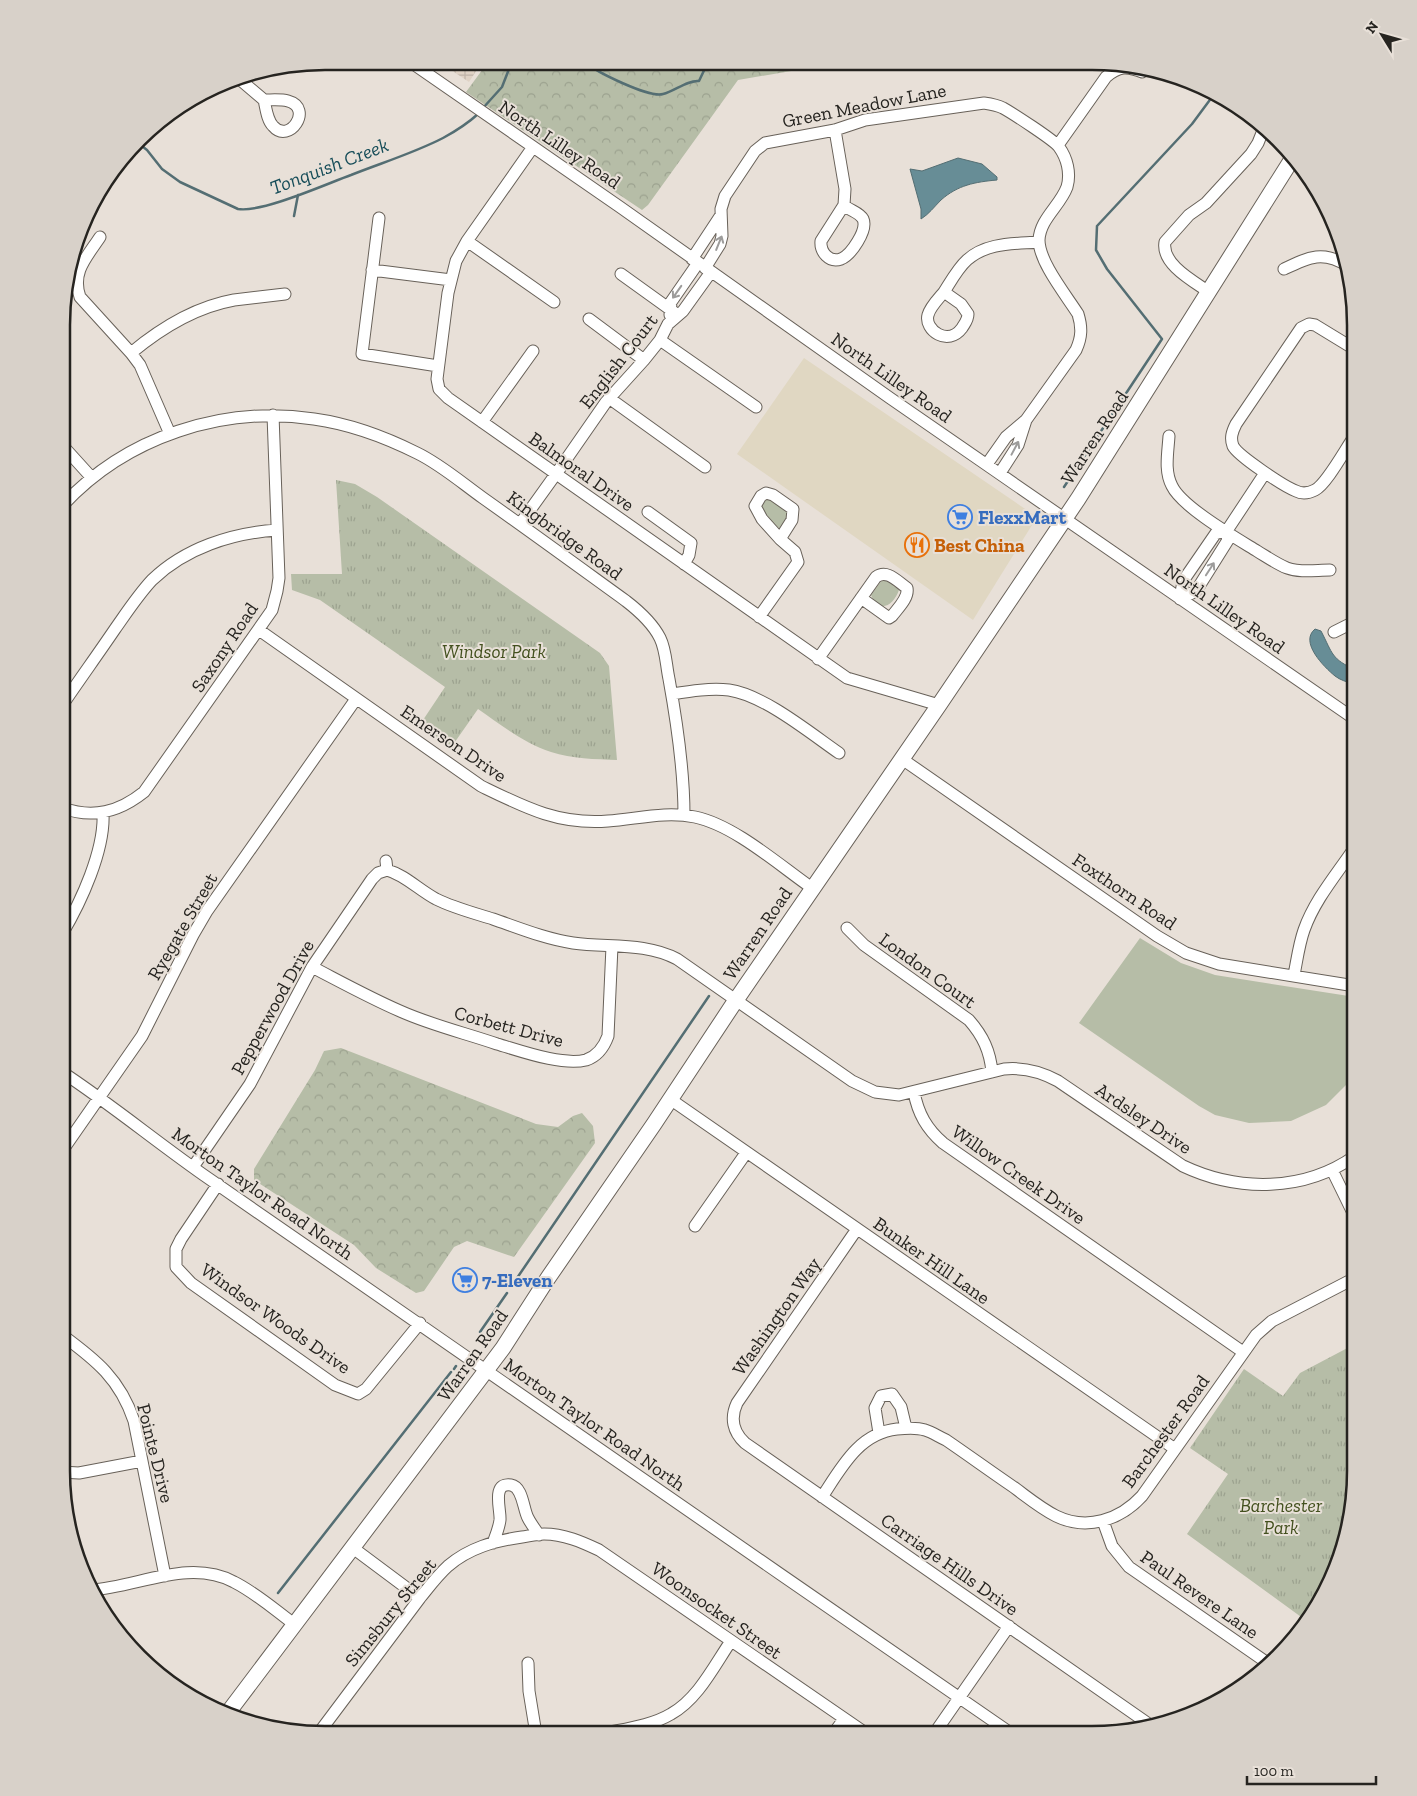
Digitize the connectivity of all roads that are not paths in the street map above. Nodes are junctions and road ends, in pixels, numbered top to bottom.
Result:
1 (421, 70) edge
2 (1113, 71) edge
3 (245, 83) edge
4 (264, 100) dead end
5 (835, 130) junction
6 (1261, 134) edge
7 (1058, 145) junction
8 (534, 147) junction
9 (1289, 164) edge
10 (844, 205) junction
11 (721, 215) junction
12 (379, 218) dead end
13 (100, 237) dead end
14 (467, 241) junction
15 (1039, 242) junction
16 (1338, 260) edge
17 (701, 265) junction
18 (1284, 269) dead end
19 (372, 270) junction
20 (621, 274) dead end
21 (450, 280) junction
22 (944, 292) dead end
23 (1209, 292) junction
24 (284, 294) dead end
25 (554, 302) dead end
26 (675, 313) junction
27 (588, 319) dead end
28 (660, 340) junction
29 (1347, 345) edge
30 (533, 351) dead end
31 (131, 353) junction
32 (644, 360) junction
33 (438, 366) junction
34 (609, 398) junction
35 (756, 407) dead end
36 (273, 415) junction
37 (1026, 420) junction
38 (482, 422) junction
39 (170, 434) junction
40 (1169, 436) dead end
41 (1347, 447) edge
42 (70, 454) edge
43 (987, 464) junction
44 (705, 467) dead end
45 (1265, 472) junction
46 (1000, 473) junction
47 (555, 476) junction
48 (92, 478) junction
49 (70, 498) edge
50 (648, 512) dead end
51 (1065, 518) junction
52 (520, 524) junction
53 (277, 530) junction
54 (1226, 532) junction
55 (780, 539) dead end
56 (684, 564) junction
57 (1330, 570) dead end
58 (861, 598) dead end
59 (1180, 599) junction
60 (759, 617) junction
61 (1347, 626) edge
62 (259, 630) junction
63 (1334, 632) dead end
64 (818, 659) junction
65 (70, 694) edge
66 (672, 694) junction
67 (356, 699) junction
68 (939, 705) junction
69 (1347, 714) edge
70 (840, 753) dead end
71 (902, 759) junction
72 (70, 810) edge
73 (102, 813) junction
74 (684, 815) junction
75 (1347, 860) edge
76 (812, 888) junction
77 (70, 919) edge
78 (847, 928) dead end
79 (612, 946) junction
80 (312, 967) junction
81 (1294, 975) junction
82 (1347, 985) edge
83 (736, 1000) junction
84 (992, 1072) junction
85 (70, 1078) edge
86 (914, 1092) junction
87 (99, 1098) junction
88 (670, 1099) junction
89 (70, 1140) edge
90 (746, 1153) junction
91 (1347, 1161) edge
92 (193, 1167) junction
93 (1332, 1170) junction
94 (218, 1184) junction
95 (1347, 1201) edge
96 (695, 1226) dead end
97 (857, 1229) junction
98 (1347, 1282) edge
99 (420, 1323) junction
100 (70, 1341) edge
101 (1243, 1352) junction
102 (487, 1370) junction
103 (733, 1425) joint
104 (906, 1428) junction
105 (879, 1433) junction
106 (1175, 1449) junction
107 (142, 1461) junction
108 (70, 1473) edge
109 (822, 1497) junction
110 (1103, 1521) junction
111 (539, 1535) junction
112 (493, 1543) junction
113 (352, 1548) junction
114 (166, 1576) junction
115 (99, 1589) edge
116 (420, 1598) junction
117 (294, 1624) junction
118 (1009, 1626) junction
119 (731, 1641) junction
120 (1263, 1660) edge
121 (528, 1663) dead end
122 (959, 1698) junction
123 (231, 1708) edge
124 (844, 1719) junction
125 (1144, 1720) edge
126 (324, 1726) edge
127 (535, 1726) edge
128 (634, 1726) edge
129 (839, 1726) edge
130 (855, 1726) edge
131 (940, 1726) edge
132 (1000, 1726) edge

1 - 8 street, North Lilley Road
2 - 7 street
3 - 4 street
5 - 7 street, Green Meadow Lane
5 - 10 street
5 - 11 street, Green Meadow Lane
6 - 23 street
7 - 15 street
8 - 14 street, Balmoral Drive
8 - 17 street, North Lilley Road
9 - 23 main road, Warren Road
10 - 10 street
11 - 17 street
17 -> 11 street, Green Meadow Lane
12 - 19 street
13 - 31 street
14 - 21 street, Balmoral Drive
14 - 25 street
15 - 22 street
15 - 37 street
16 - 18 street
17 - 26 street, English Court
17 - 43 street, North Lilley Road
19 - 21 street
19 - 33 street
20 - 26 street
21 - 33 street, Balmoral Drive
23 - 51 main road, Warren Road
24 - 31 street
26 - 28 street, English Court
27 - 32 street
28 - 32 street, English Court
28 - 35 street
29 - 45 street
30 - 38 street
31 - 39 street
32 - 34 street, English Court
33 - 38 street, Balmoral Drive
34 - 44 street
34 - 47 street, English Court
36 - 39 street, Kingbridge Road
36 - 52 street, Kingbridge Road
36 - 53 street, Saxony Road
37 - 43 street
46 -> 37 street
38 - 47 street, Balmoral Drive
39 - 48 street, Kingbridge Road
40 - 54 street
41 - 45 street
42 - 48 street
43 - 46 street, North Lilley Road
45 - 54 street
46 - 51 street, North Lilley Road
47 - 52 street, English Court
47 - 56 street, Balmoral Drive
48 - 49 street, Kingbridge Road
50 - 56 street
51 - 59 street, North Lilley Road
51 - 68 main road, Warren Road
52 - 66 street, Kingbridge Road
53 - 62 street, Saxony Road
53 - 65 street
54 - 57 street
59 -> 54 street
54 - 59 street
55 - 60 street
56 - 60 street, Balmoral Drive
58 - 64 street
59 - 69 street, North Lilley Road
60 - 64 street, Balmoral Drive
61 - 63 street
62 - 67 street, Emerson Drive
62 - 73 street, Saxony Road
64 - 68 street, Balmoral Drive
66 - 70 street
66 - 74 street, Kingbridge Road
67 - 74 street, Emerson Drive
67 - 87 street, Ryegate Street
68 - 71 main road, Warren Road
71 - 76 main road, Warren Road
71 - 81 street, Foxthorn Road
72 - 73 street, Saxony Road
73 - 77 street
74 - 76 street, Emerson Drive
75 - 81 street
76 - 83 main road, Warren Road
78 - 84 street, London Court
79 - 80 street, Pepperwood Drive
79 - 80 street, Corbett Drive
79 - 83 street
80 - 92 street, Pepperwood Drive
81 - 82 street, Foxthorn Road
83 - 86 street
83 - 88 main road, Warren Road
84 - 86 street, Ardsley Drive
84 - 93 street, Ardsley Drive
85 - 87 street, Morton Taylor Road North
86 - 101 street, Willow Creek Drive
87 - 89 street, Ryegate Street
87 - 92 street, Morton Taylor Road North
88 - 90 street, Bunker Hill Lane
88 - 102 main road, Warren Road
90 - 96 street
90 - 97 street, Bunker Hill Lane
91 - 93 street, Ardsley Drive
92 - 94 street, Morton Taylor Road North
93 - 95 street
94 - 99 street, Morton Taylor Road North
94 - 99 street, Windsor Woods Drive
97 - 103 street, Washington Way
97 - 106 street, Bunker Hill Lane
98 - 101 street, Barchester Road
99 - 102 street, Morton Taylor Road North
100 - 107 street, Pointe Drive
101 - 106 street, Barchester Road
102 - 113 main road, Warren Road
102 - 122 street, Morton Taylor Road North
103 - 109 street, Carriage Hills Drive
104 - 105 street, Barchester Road
104 - 105 street
104 - 110 street, Barchester Road
105 - 109 street, Barchester Road
106 - 110 street, Barchester Road
107 - 108 street
107 - 114 street, Pointe Drive
109 - 118 street, Carriage Hills Drive
110 - 120 street, Paul Revere Lane
111 - 112 street, Simsbury Street
111 - 112 street
111 - 119 street, Woonsocket Street
112 - 116 street, Simsbury Street
113 - 116 street
113 - 117 main road, Warren Road
114 - 115 street
114 - 117 street
116 - 126 street, Simsbury Street
117 - 123 main road, Warren Road
118 - 122 street
118 - 125 street, Carriage Hills Drive
119 - 124 street, Woonsocket Street
119 - 128 street
121 - 127 street
122 - 131 street
122 - 132 street, Morton Taylor Road North
124 - 129 street
124 - 130 street, Woonsocket Street

